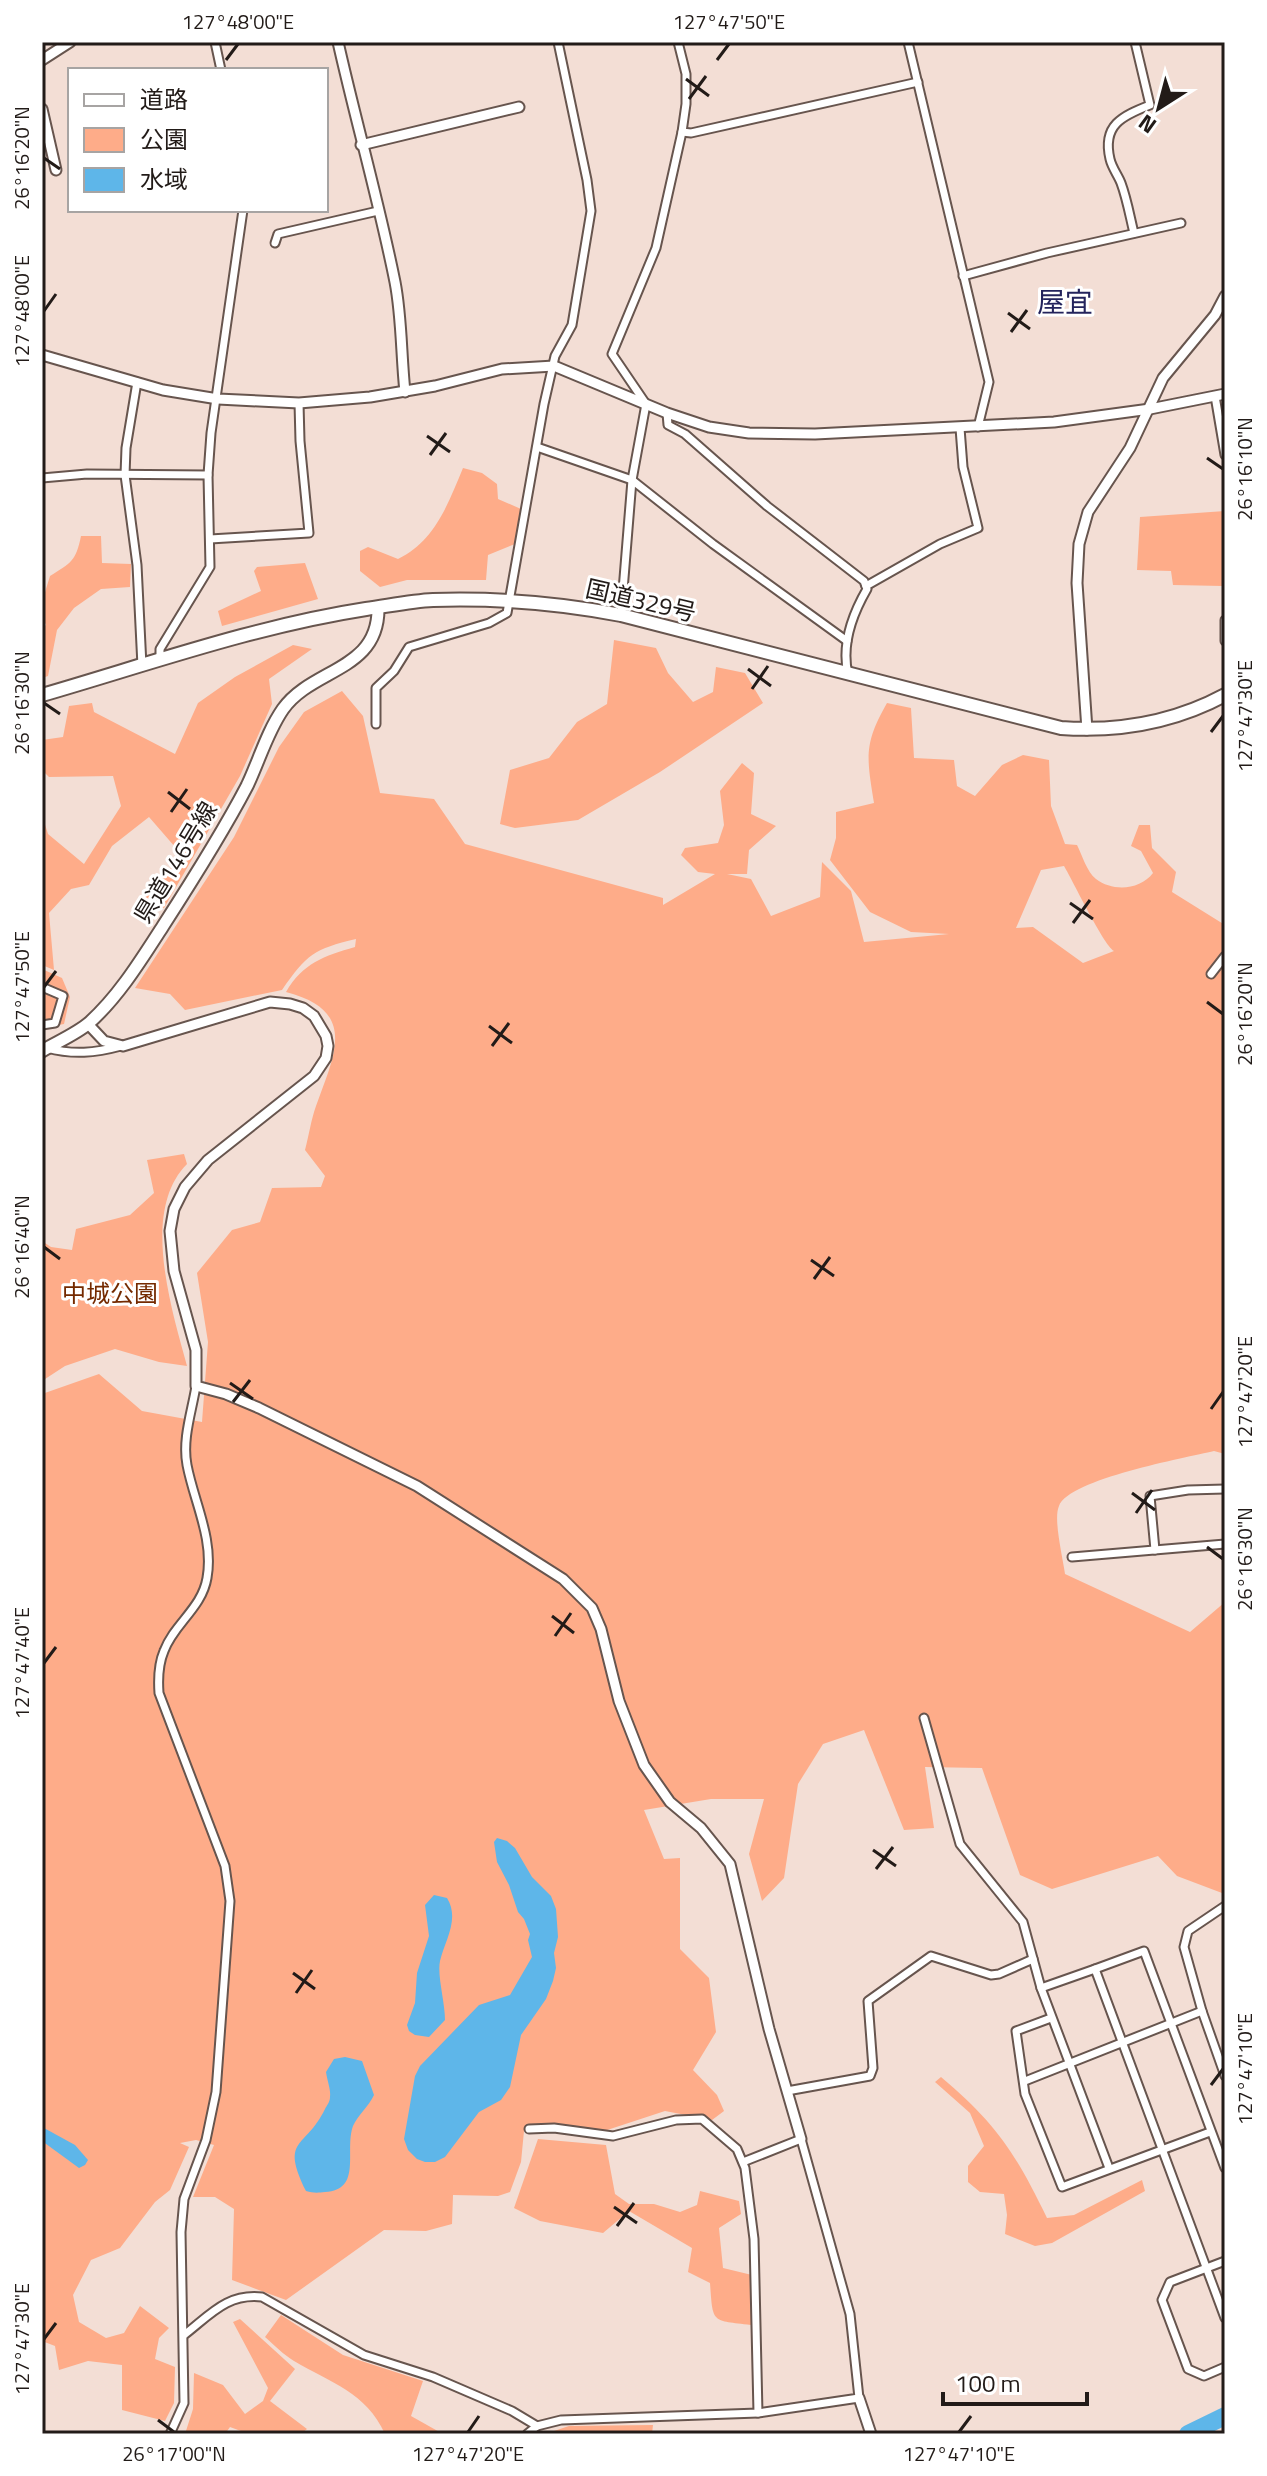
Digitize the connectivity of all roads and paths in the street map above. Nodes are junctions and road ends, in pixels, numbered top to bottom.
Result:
1 (70, 42) edge
2 (215, 42) edge
3 (338, 42) edge
4 (558, 42) edge
5 (678, 42) edge
6 (908, 42) edge
7 (1135, 42) edge
8 (42, 60) edge
9 (221, 68) edge
10 (918, 82) junction
11 (519, 107) dead end
12 (42, 109) edge
13 (682, 132) junction
14 (361, 145) junction
15 (56, 170) dead end
16 (378, 211) junction
17 (243, 212) edge
18 (1181, 223) dead end
19 (1134, 233) junction
20 (275, 243) dead end
21 (963, 276) junction
22 (1225, 296) edge
23 (42, 355) edge
24 (554, 366) junction
25 (137, 382) junction
26 (405, 392) junction
27 (1220, 395) edge
28 (218, 399) junction
29 (299, 403) junction
30 (646, 404) junction
31 (1150, 409) junction
32 (667, 413) junction
33 (978, 427) junction
34 (960, 428) junction
35 (537, 447) junction
36 (1225, 455) edge
37 (125, 475) junction
38 (208, 475) junction
39 (42, 478) edge
40 (632, 480) junction
41 (210, 539) junction
42 (866, 586) junction
43 (510, 600) junction
44 (378, 608) junction
45 (621, 615) junction
46 (1225, 620) edge
47 (847, 641) junction
48 (1225, 641) edge
49 (160, 661) junction
50 (142, 666) junction
51 (848, 674) junction
52 (42, 695) edge
53 (1225, 695) edge
54 (376, 724) dead end
55 (1087, 730) junction
56 (1225, 956) edge
57 (1211, 974) dead end
58 (42, 987) edge
59 (88, 1024) junction
60 (42, 1025) edge
61 (123, 1046) junction
62 (44, 1050) edge
63 (196, 1386) junction
64 (1225, 1489) edge
65 (1225, 1544) edge
66 (1155, 1550) junction
67 (1072, 1557) dead end
68 (924, 1718) dead end
69 (1225, 1906) edge
70 (1033, 1959) junction
71 (1095, 1969) junction
72 (1041, 1988) junction
73 (1202, 2011) junction
74 (1051, 2018) junction
75 (1173, 2024) junction
76 (1122, 2043) junction
77 (1069, 2064) junction
78 (1225, 2076) edge
79 (1025, 2081) junction
80 (787, 2091) junction
81 (529, 2129) dead end
82 (1210, 2132) junction
83 (801, 2139) junction
84 (1162, 2148) junction
85 (743, 2162) junction
86 (1109, 2168) junction
87 (1225, 2168) edge
88 (1225, 2261) edge
89 (1206, 2268) junction
90 (1225, 2318) edge
91 (184, 2335) junction
92 (1225, 2367) edge
93 (859, 2398) junction
94 (758, 2413) junction
95 (537, 2426) junction
96 (170, 2434) edge
97 (527, 2434) edge
98 (871, 2434) edge

1 - 8 street
2 - 9 street
3 - 14 street
4 - 24 street
5 - 13 street
6 - 10 street
7 - 19 street
10 - 13 street
10 - 21 street
11 - 14 street
12 - 15 street
13 - 30 street
14 - 16 street
16 - 20 street
16 - 26 street
17 - 28 street
18 - 19 street
19 - 21 street
21 - 33 street
22 - 31 street
23 - 25 street
24 - 26 street
24 - 30 street
24 - 35 street
25 - 28 street
25 - 37 street
26 - 29 street
27 - 31 street
27 - 36 street
28 - 29 street
28 - 38 street
29 - 41 street
30 - 32 street
30 - 40 street
31 - 33 street
31 - 55 street
32 - 34 street
32 - 42 street
33 - 34 street
34 - 42 street
35 - 40 street
35 - 43 street
37 - 38 street
37 - 39 street
37 - 50 street
38 - 41 street
40 - 45 street
40 - 47 street
41 - 49 street
42 - 47 street
43 - 44 highway, 国道329号
43 - 45 highway, 国道329号
43 - 54 street
44 - 49 highway, 国道329号
44 - 59 main road, 県道146号線
45 - 51 highway, 国道329号
46 - 48 street
47 - 51 street
49 - 50 highway, 国道329号
50 - 52 highway, 国道329号
51 - 55 highway, 国道329号
53 - 55 highway, 国道329号
56 - 57 street
58 - 60 street
59 - 61 street
59 - 62 main road, 県道146号線
61 - 62 street
61 - 63 street
63 - 80 street
63 - 91 street
64 - 66 street
65 - 66 street
66 - 67 street
68 - 70 street
69 - 73 street
70 - 72 street
70 - 80 street
71 - 72 street
71 - 75 street
71 - 76 street
72 - 74 street
73 - 75 street
73 - 78 street
74 - 77 street
74 - 79 street
75 - 76 street
75 - 82 street
76 - 77 street
76 - 84 street
77 - 79 street
77 - 86 street
79 - 86 street
80 - 83 street
81 - 85 street
82 - 84 street
82 - 87 street
83 - 85 street
83 - 93 street
84 - 86 street
84 - 89 street
85 - 94 street
88 - 89 street
89 - 90 street
89 - 92 street
91 - 95 street
91 - 96 street
93 - 94 street
93 - 98 street
94 - 95 street
95 - 97 street

